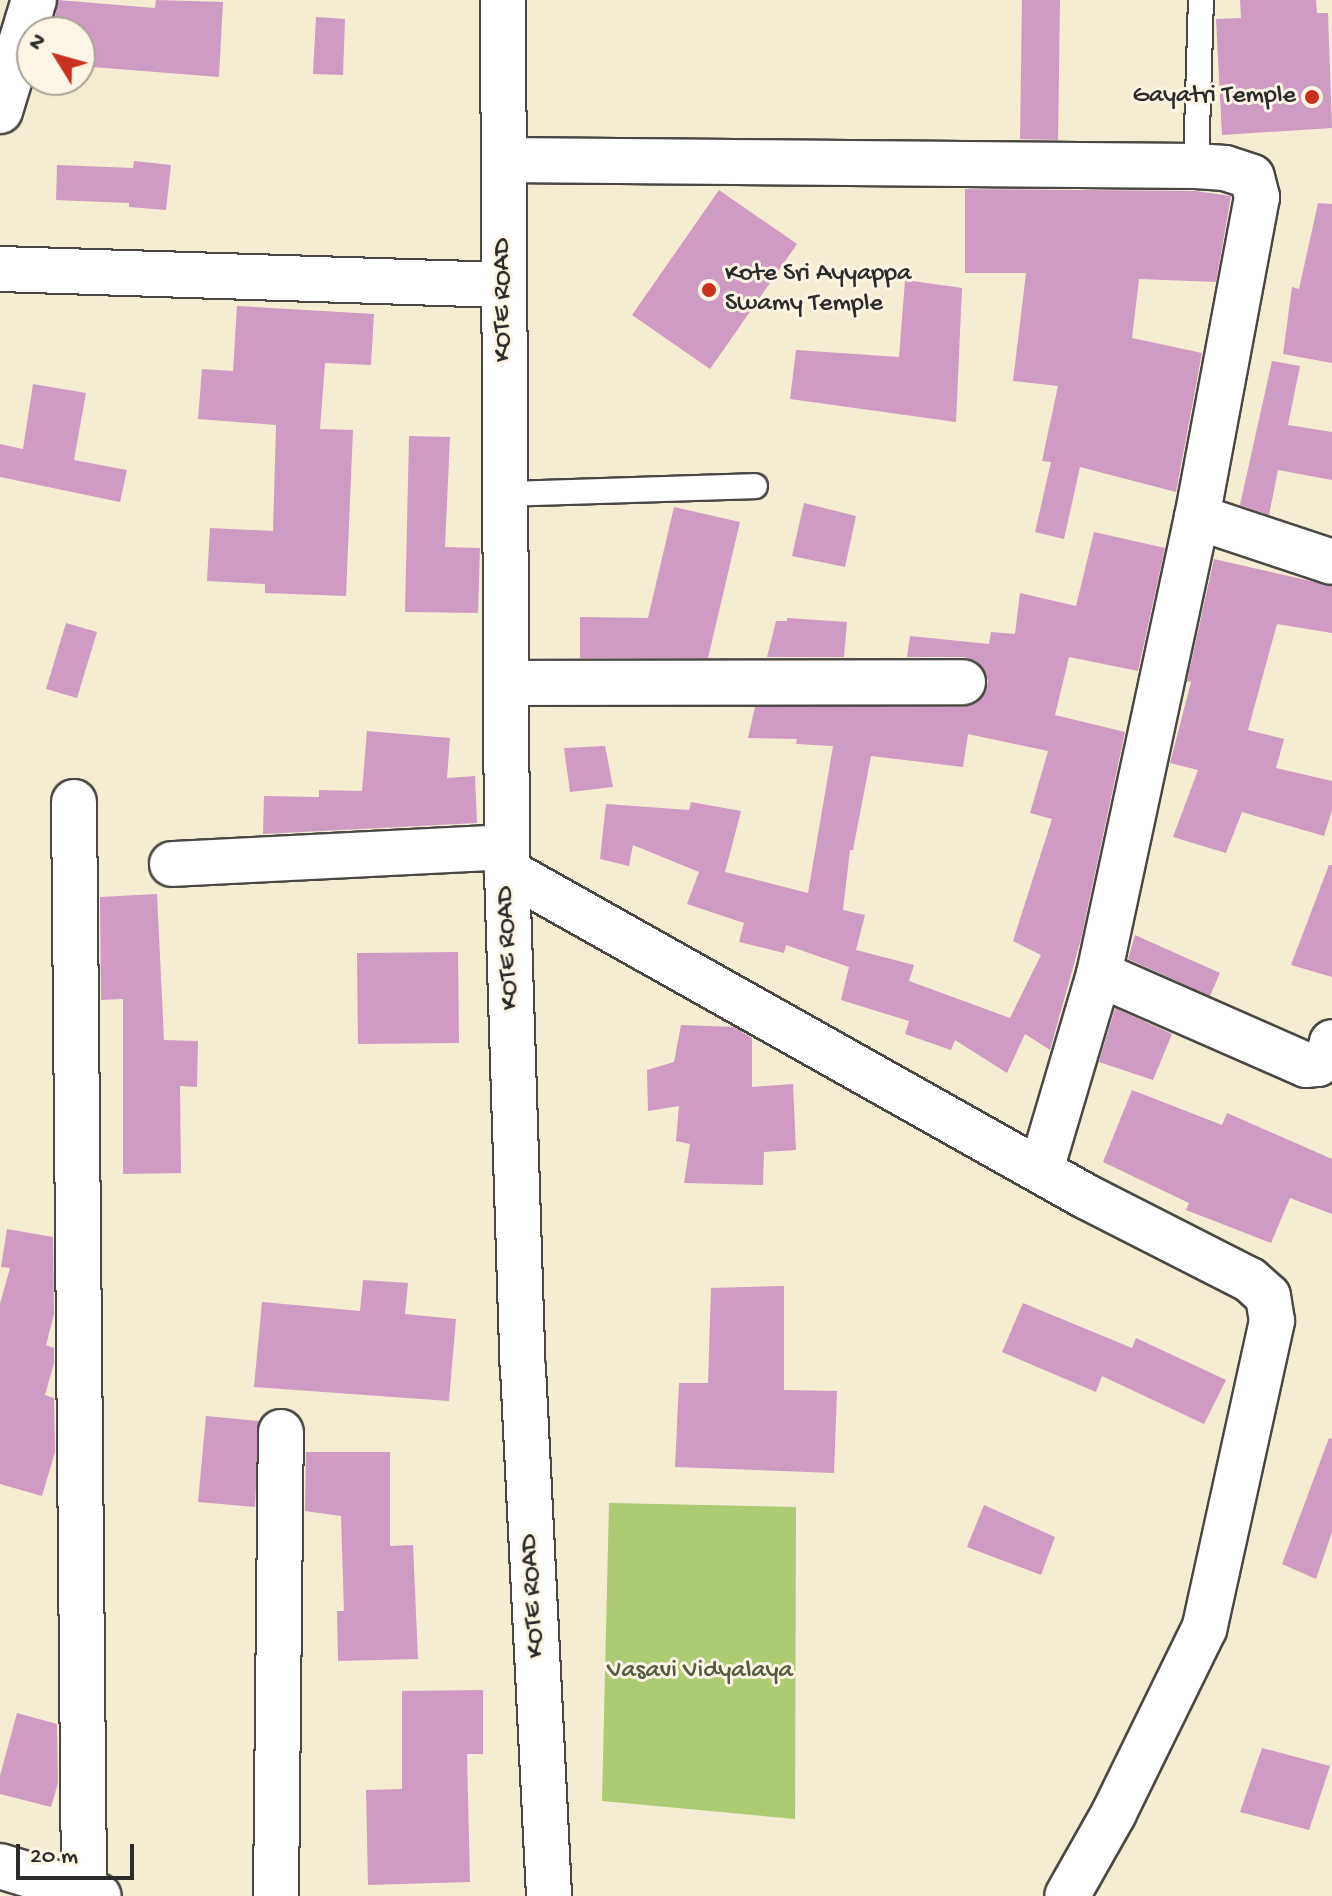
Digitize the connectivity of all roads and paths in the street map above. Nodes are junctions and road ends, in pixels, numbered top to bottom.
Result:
1 (34, 0) edge
2 (503, 0) edge
3 (1201, 0) edge
4 (0, 111) edge
5 (504, 160) junction
6 (1196, 166) junction
7 (0, 269) edge
8 (504, 285) junction
9 (755, 486) dead end
10 (506, 494) junction
11 (1197, 517) junction
12 (1332, 562) edge
13 (963, 682) dead end
14 (506, 683) junction
15 (74, 802) dead end
16 (507, 859) junction
17 (172, 864) dead end
18 (1099, 974) junction
19 (1332, 1042) edge
20 (1041, 1170) junction
21 (281, 1432) dead end
22 (0, 1866) edge
23 (91, 1894) edge
24 (276, 1896) edge
25 (549, 1896) edge
26 (1067, 1896) edge

1 - 4 street
2 - 5 street, KOTE ROAD
3 - 6 lane
5 - 6 street
5 - 8 street, KOTE ROAD
6 - 11 street
7 - 8 street
8 - 10 street, KOTE ROAD
9 - 10 lane
10 - 14 street, KOTE ROAD
11 - 12 street
11 - 18 street
13 - 14 street
14 - 16 street, KOTE ROAD
15 - 23 street
16 - 17 street
16 - 20 street
16 - 25 street, KOTE ROAD
18 - 19 street
18 - 20 street
20 - 26 street
21 - 24 street
22 - 23 street

